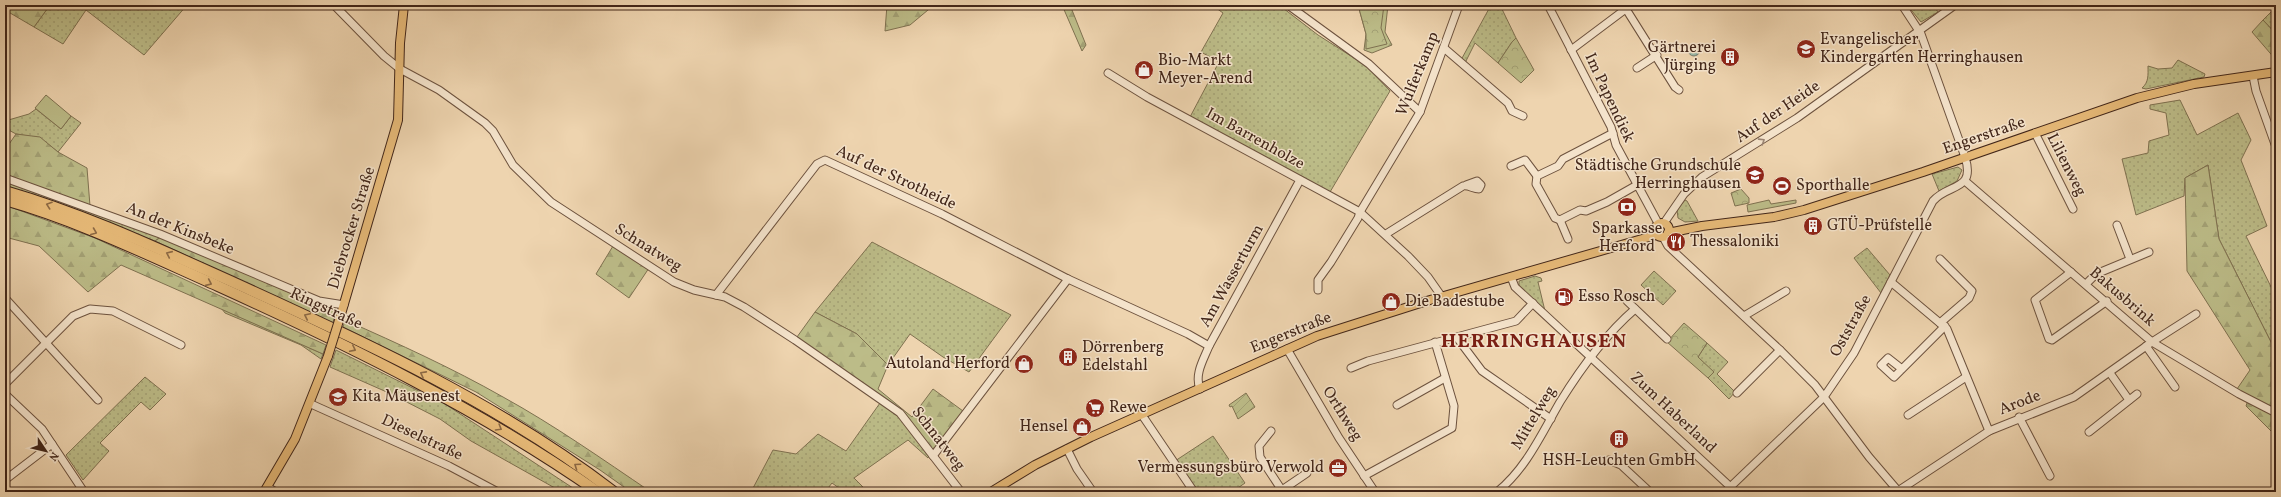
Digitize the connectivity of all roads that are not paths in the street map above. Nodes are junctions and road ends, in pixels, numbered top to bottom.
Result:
1 (334, 5) edge
2 (404, 5) edge
3 (1288, 5) edge
4 (1459, 5) edge
5 (1548, 5) edge
6 (1902, 5) edge
7 (1955, 5) edge
8 (1629, 7) edge
9 (1919, 30) junction
10 (1444, 48) junction
11 (1571, 50) junction
12 (1657, 55) junction
13 (1637, 68) dead end
14 (400, 69) junction
15 (2276, 72) edge
16 (1108, 73) dead end
17 (2253, 76) junction
18 (1679, 90) dead end
19 (1420, 112) junction
20 (1522, 116) dead end
21 (1613, 133) junction
22 (2035, 133) junction
23 (2274, 136) edge
24 (2276, 147) edge
25 (1965, 157) junction
26 (1511, 166) dead end
27 (1537, 176) junction
28 (5, 178) edge
29 (1300, 180) junction
30 (1964, 181) junction
31 (1466, 185) dead end
32 (1637, 185) junction
33 (5, 191) edge
34 (5, 200) edge
35 (2073, 209) dead end
36 (1360, 212) junction
37 (1560, 220) junction
38 (2117, 225) dead end
39 (1662, 230) junction
40 (1386, 234) junction
41 (1568, 239) dead end
42 (2149, 252) dead end
43 (1940, 259) dead end
44 (2130, 259) junction
45 (2071, 272) junction
46 (1511, 277) junction
47 (1068, 279) junction
48 (1891, 282) junction
49 (2086, 284) junction
50 (1318, 290) dead end
51 (1786, 290) dead end
52 (716, 295) junction
53 (1442, 297) junction
54 (5, 298) edge
55 (1627, 301) dead end
56 (2107, 301) junction
57 (1533, 304) junction
58 (344, 305) junction
59 (1635, 309) junction
60 (2196, 314) dead end
61 (1744, 316) junction
62 (1943, 325) junction
63 (1458, 338) junction
64 (1666, 339) dead end
65 (46, 342) junction
66 (1435, 342) junction
67 (2149, 344) junction
68 (181, 345) dead end
69 (1209, 346) junction
70 (1287, 349) junction
71 (1780, 350) junction
72 (1591, 356) junction
73 (1351, 368) dead end
74 (1902, 369) dead end
75 (2110, 373) junction
76 (1966, 377) junction
77 (1445, 378) junction
78 (5, 384) edge
79 (2175, 387) dead end
80 (1200, 388) junction
81 (1737, 393) dead end
82 (5, 394) edge
83 (2137, 394) dead end
84 (1824, 397) junction
85 (98, 400) dead end
86 (2129, 400) junction
87 (311, 404) junction
88 (1397, 405) dead end
89 (2276, 413) edge
90 (1142, 415) junction
91 (1908, 415) dead end
92 (2019, 417) junction
93 (1551, 419) junction
94 (1271, 431) dead end
95 (1988, 431) junction
96 (2089, 432) dead end
97 (52, 444) junction
98 (1067, 449) junction
99 (933, 456) junction
100 (1609, 460) dead end
101 (1307, 473) dead end
102 (1364, 476) junction
103 (2050, 476) dead end
104 (5, 480) edge
105 (1733, 489) edge
106 (266, 490) edge
107 (612, 490) edge
108 (1282, 491) edge
109 (1373, 491) edge
110 (84, 492) edge
111 (276, 492) edge
112 (498, 492) edge
113 (598, 492) edge
114 (621, 492) edge
115 (961, 492) edge
116 (991, 492) edge
117 (1093, 492) edge
118 (1194, 492) edge
119 (1497, 492) edge
120 (1650, 492) edge
121 (1725, 492) edge
122 (1899, 492) edge

1 - 14 street, Schnatweg
2 - 14 main road, Diebrocker Straße
3 - 19 street
4 - 10 street, Wulferkamp
5 - 11 street, Im Papendiek
6 - 9 street
7 - 9 street, Auf der Heide
8 - 11 street
8 - 12 street
9 - 25 street
39 -> 9 street, Auf der Heide
10 - 19 street, Wulferkamp
10 - 20 street
11 - 21 street, Im Papendiek
12 - 13 street
12 - 18 street
14 - 52 street, Schnatweg
14 - 58 main road, Diebrocker Straße
15 - 17 main road, Engerstraße
16 - 29 street, Im Barrenholze
17 - 22 main road, Engerstraße
17 - 23 street
19 - 36 street, Wulferkamp
21 - 27 street
21 - 32 street, Im Papendiek
22 - 25 main road, Engerstraße
22 - 35 street, Lilienweg
23 - 24 street
25 - 30 street
25 - 39 main road, Engerstraße
26 - 27 street
27 - 37 street
28 - 58 street, An der Kinsbeke
29 - 36 street, Im Barrenholze
29 - 69 street, Am Wasserturm
30 - 45 street, Bakusbrink
30 - 48 street, Oststraße
31 - 40 street
32 - 37 street
32 - 39 street, Im Papendiek
107 -> 33 highway, Ringstraße
34 -> 113 highway, Ringstraße
36 - 40 street, Im Barrenholze
36 - 50 street, Wulferkamp
37 - 41 street
38 - 44 street
39 - 46 main road, Engerstraße
39 - 61 street, Im Papendiek
40 - 53 street, Im Barrenholze
42 - 44 street
43 - 62 street
44 - 49 street
45 - 49 street, Bakusbrink
45 - 56 street
46 - 53 main road, Engerstraße
46 - 57 street, Zum Haberland
47 - 52 street, Auf der Strotheide
47 - 69 street, Auf der Strotheide
47 - 99 street
48 - 62 street
48 - 84 street, Oststraße
49 - 56 street, Bakusbrink
51 - 61 street
52 - 99 street, Schnatweg
53 - 70 main road, Engerstraße
54 - 65 street
55 - 59 street
56 - 67 street, Bakusbrink
57 - 63 street
57 - 72 street, Zum Haberland
58 - 87 main road, Diebrocker Straße, bridge
59 - 64 street
59 - 72 street
60 - 67 street, Arode
61 - 71 street, Im Papendiek
62 - 74 street
62 - 76 street
63 - 66 street
63 - 93 street
65 - 68 street
65 - 78 street
65 - 85 street
66 - 73 street
66 - 77 street
67 - 75 street, Arode
67 - 79 street
67 - 89 street, Bakusbrink
69 - 80 street, Am Wasserturm
70 - 80 main road, Engerstraße
70 - 102 street, Orthweg
71 - 81 street
71 - 84 street, Im Papendiek
72 - 93 street, Mittelweg
72 - 105 street, Zum Haberland
75 - 86 street
75 - 92 street, Arode
76 - 91 street
76 - 95 street
77 - 88 street
77 - 102 street
80 - 90 main road, Engerstraße
82 - 97 street
83 - 86 street
84 - 105 street, Oststraße
84 - 122 street, Im Papendiek
86 - 96 street
87 - 106 main road, Diebrocker Straße
87 - 112 street, Dieselstraße
90 - 98 main road, Engerstraße
90 - 118 street
92 - 95 street, Arode
92 - 103 street
93 - 119 street, Mittelweg
94 - 108 street
95 - 122 street, Arode
97 - 104 street
97 - 110 street
98 - 116 main road, Engerstraße
98 - 117 street
99 - 115 street, Schnatweg
100 - 120 street
101 - 108 street
102 - 109 street, Orthweg
105 - 121 street, Oststraße
106 - 111 street
107 - 114 highway, Ringstraße

